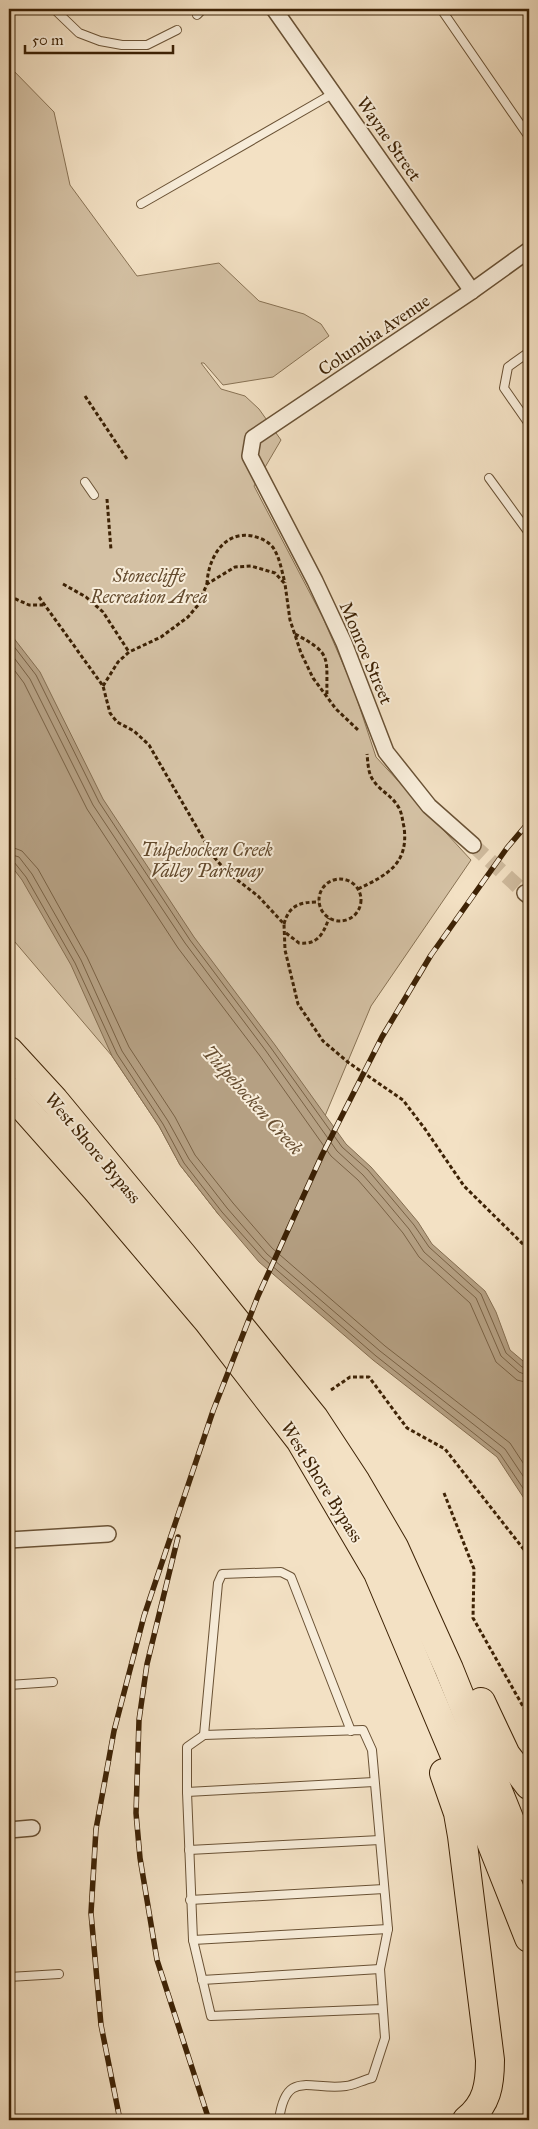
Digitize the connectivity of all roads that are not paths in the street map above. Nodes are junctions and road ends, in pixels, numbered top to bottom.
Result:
1 (54, 9) edge
2 (203, 9) edge
3 (274, 9) edge
4 (441, 9) edge
5 (197, 15) dead end
6 (177, 30) dead end
7 (334, 93) junction
8 (529, 137) edge
9 (140, 204) dead end
10 (529, 250) edge
11 (472, 291) junction
12 (529, 352) edge
13 (529, 424) edge
14 (250, 456) joint
15 (489, 478) dead end
16 (85, 482) dead end
17 (94, 495) dead end
18 (529, 533) edge
19 (473, 846) tunnel mouth
20 (9, 1038) edge
21 (9, 1051) edge
22 (9, 1091) edge
23 (184, 1257) junction
24 (322, 1429) junction
25 (342, 1513) junction
26 (108, 1534) dead end
27 (9, 1540) edge
28 (53, 1682) dead end
29 (9, 1685) edge
30 (351, 1730) junction
31 (204, 1735) junction
32 (374, 1782) junction
33 (529, 1785) edge
34 (187, 1792) junction
35 (32, 1828) dead end
36 (9, 1830) edge
37 (380, 1840) junction
38 (189, 1850) junction
39 (529, 1868) edge
40 (384, 1889) junction
41 (190, 1900) junction
42 (388, 1929) junction
43 (529, 1938) edge
44 (193, 1940) junction
45 (380, 1970) junction
46 (58, 1974) dead end
47 (9, 1977) edge
48 (202, 1980) junction
49 (382, 2009) junction
50 (279, 2120) edge
51 (467, 2120) edge

1 - 6 lane
2 - 5 lane
3 - 7 street, Wayne Street
4 - 8 lane
7 - 9 lane
7 - 11 street, Wayne Street
10 - 11 street, Columbia Avenue
11 - 14 street, Columbia Avenue
12 - 13 lane
14 - 19 street, Monroe Street
15 - 18 lane
16 - 17 lane
20 - 23 highway
21 - 23 highway, West Shore Bypass
22 - 25 highway, West Shore Bypass
23 - 24 highway, West Shore Bypass
24 - 33 highway
24 - 39 highway, West Shore Bypass
25 - 43 highway, West Shore Bypass
25 - 51 highway
26 - 27 street
28 - 29 lane
30 - 31 lane
30 - 31 lane
30 - 32 lane
31 - 34 lane
32 - 34 lane
32 - 37 lane
34 - 38 lane
35 - 36 street
37 - 38 lane
37 - 40 lane
38 - 41 lane
40 - 41 lane
40 - 42 lane
41 - 44 lane
42 - 44 lane
42 - 45 lane
44 - 48 lane
45 - 48 lane
45 - 49 lane
46 - 47 lane
48 - 49 lane
49 - 50 lane

